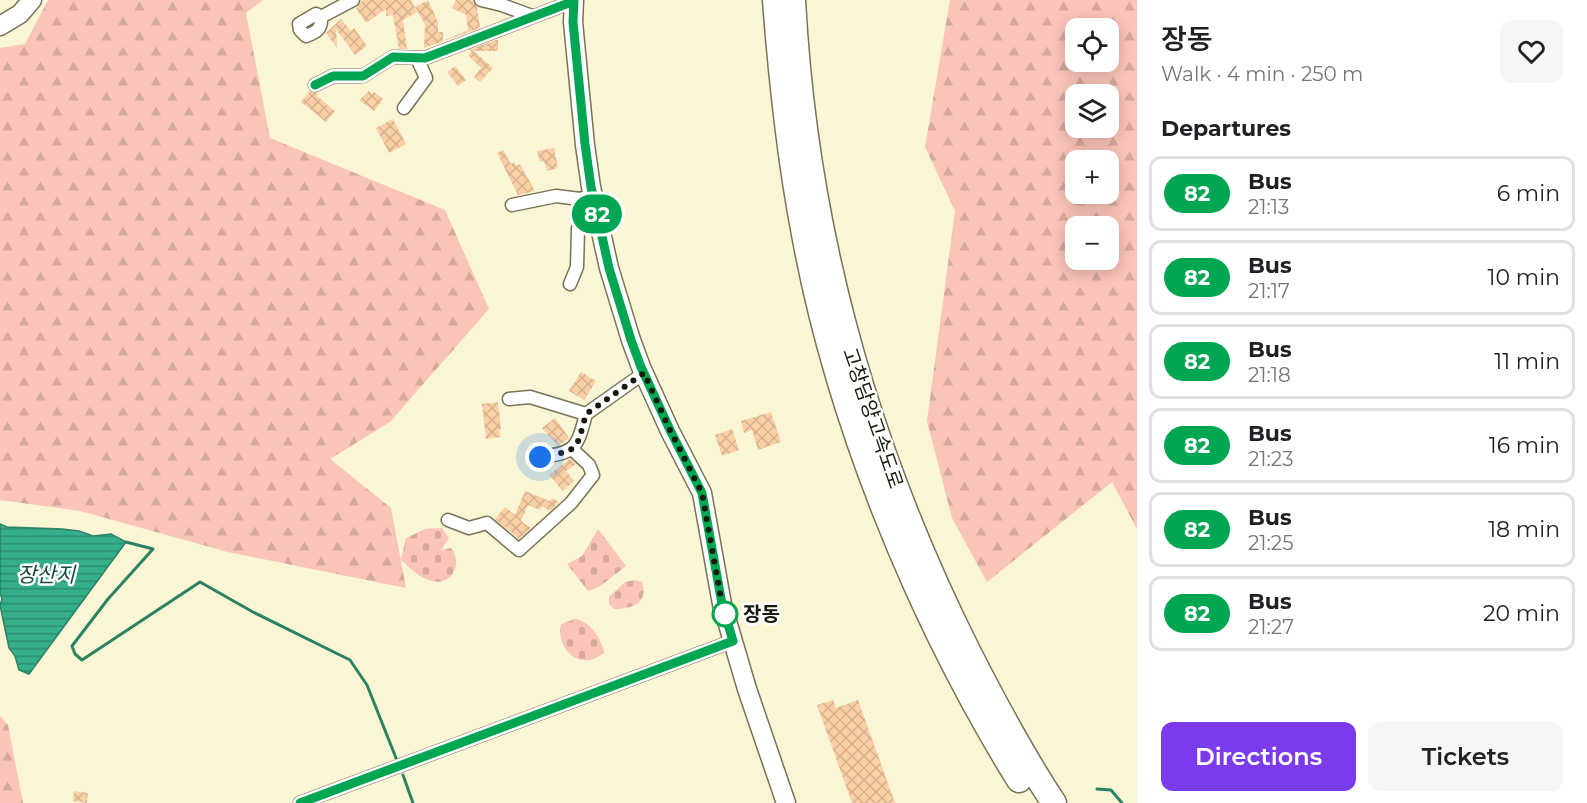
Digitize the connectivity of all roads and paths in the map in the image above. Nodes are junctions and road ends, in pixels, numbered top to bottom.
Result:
1 (32, 0) edge
2 (353, 0) edge
3 (481, 0) edge
4 (574, 0) edge
5 (775, 0) edge
6 (793, 0) edge
7 (321, 16) dead end
8 (532, 16) junction
9 (0, 26) edge
10 (417, 58) junction
11 (315, 85) dead end
12 (404, 108) dead end
13 (593, 195) junction
14 (512, 205) dead end
15 (570, 284) dead end
16 (644, 373) junction
17 (509, 399) dead end
18 (586, 414) junction
19 (572, 449) junction
20 (540, 457) dead end
21 (448, 520) dead end
22 (733, 641) junction
23 (300, 803) edge
24 (786, 803) edge
25 (1034, 803) edge
26 (1054, 803) edge

1 - 9 street
2 - 7 street
3 - 8 street
4 - 8 street
4 - 13 street
5 - 25 highway, 고창담양고속도로
6 - 26 highway, 고창담양고속도로
8 - 10 street
10 - 11 street
10 - 12 street
13 - 14 street
13 - 15 street
13 - 16 street
16 - 18 street
16 - 22 street
17 - 18 street
18 - 19 street
19 - 20 street
19 - 21 street
22 - 23 street
22 - 24 street

